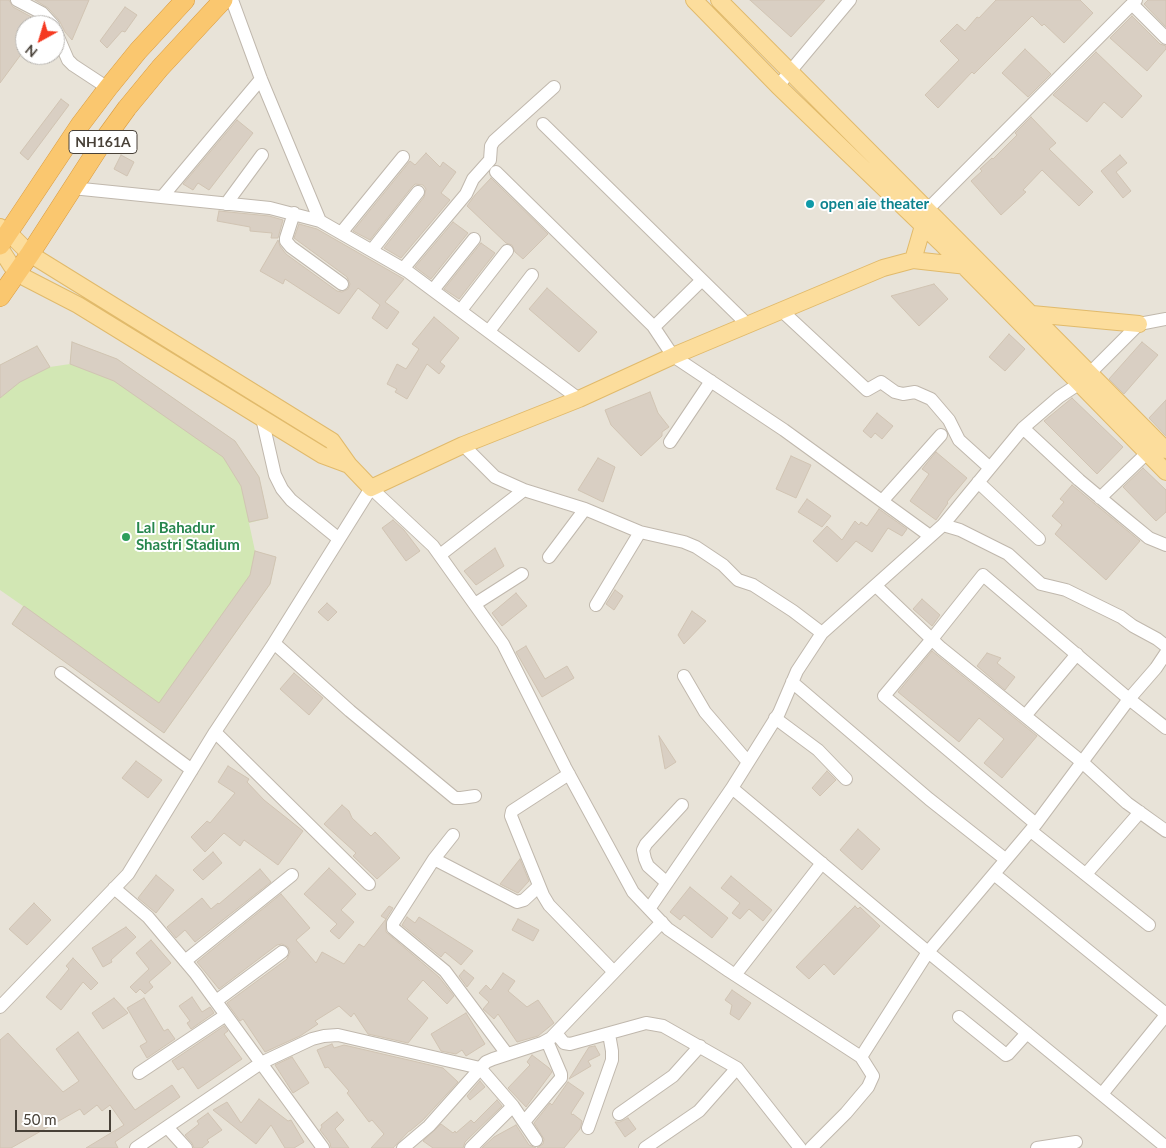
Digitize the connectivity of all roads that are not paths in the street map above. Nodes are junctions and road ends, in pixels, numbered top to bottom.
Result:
1 (17, 0) edge
2 (185, 0) edge
3 (223, 0) edge
4 (232, 0) edge
5 (694, 0) edge
6 (719, 0) edge
7 (850, 0) edge
8 (1134, 2) edge
9 (44, 15) edge
10 (1166, 38) edge
11 (65, 53) edge
12 (790, 72) junction
13 (261, 79) junction
14 (778, 86) junction
15 (554, 87) dead end
16 (108, 88) junction
17 (543, 124) dead end
18 (262, 155) dead end
19 (403, 157) dead end
20 (496, 172) dead end
21 (72, 188) junction
22 (418, 192) dead end
23 (162, 197) junction
24 (226, 204) junction
25 (928, 209) junction
26 (294, 213) junction
27 (320, 221) junction
28 (923, 226) junction
29 (341, 233) junction
30 (2, 238) edge
31 (474, 239) dead end
32 (372, 250) junction
33 (507, 251) dead end
34 (30, 254) junction
35 (913, 260) junction
36 (964, 267) junction
37 (985, 268) junction
38 (403, 269) junction
39 (16, 273) junction
40 (532, 275) dead end
41 (702, 280) junction
42 (342, 284) dead end
43 (433, 290) junction
44 (0, 297) edge
45 (461, 310) junction
46 (782, 310) junction
47 (1032, 314) junction
48 (1166, 319) edge
49 (1139, 324) junction
50 (748, 325) junction
51 (653, 326) junction
52 (489, 331) junction
53 (171, 341) junction
54 (162, 356) junction
55 (673, 356) junction
56 (1085, 378) junction
57 (711, 380) junction
58 (579, 399) junction
59 (262, 418) junction
60 (1023, 428) junction
61 (941, 435) dead end
62 (670, 442) dead end
63 (463, 445) junction
64 (1166, 450) edge
65 (1148, 453) junction
66 (349, 465) junction
67 (990, 468) junction
68 (1166, 472) edge
69 (978, 482) junction
70 (371, 488) junction
71 (524, 490) junction
72 (1100, 498) junction
73 (883, 500) junction
74 (585, 508) junction
75 (943, 525) junction
76 (640, 532) junction
77 (930, 536) junction
78 (339, 539) junction
79 (1039, 539) dead end
80 (1166, 544) edge
81 (440, 556) junction
82 (549, 557) dead end
83 (522, 574) dead end
84 (876, 586) junction
85 (475, 604) junction
86 (596, 605) dead end
87 (822, 633) junction
88 (932, 639) junction
89 (274, 643) junction
90 (1166, 646) edge
91 (1166, 652) edge
92 (1077, 654) junction
93 (1161, 672) edge
94 (61, 673) dead end
95 (684, 676) dead end
96 (792, 682) junction
97 (1129, 699) junction
98 (1025, 716) junction
99 (775, 718) junction
100 (1166, 728) edge
101 (215, 732) junction
102 (748, 762) junction
103 (1082, 762) junction
104 (192, 770) junction
105 (569, 774) junction
106 (846, 779) dead end
107 (732, 788) junction
108 (475, 796) dead end
109 (682, 804) dead end
110 (1140, 812) junction
111 (1034, 827) junction
112 (1166, 831) edge
113 (453, 835) dead end
114 (434, 859) junction
115 (1005, 859) junction
116 (822, 863) junction
117 (994, 874) junction
118 (1086, 874) junction
119 (292, 875) dead end
120 (668, 883) junction
121 (369, 884) dead end
122 (539, 886) junction
123 (114, 888) junction
124 (649, 909) junction
125 (662, 922) junction
126 (1149, 925) dead end
127 (282, 952) dead end
128 (928, 952) junction
129 (185, 961) junction
130 (614, 972) junction
131 (735, 975) junction
132 (216, 1001) junction
133 (0, 1007) edge
134 (226, 1015) junction
135 (1166, 1015) edge
136 (959, 1017) dead end
137 (1027, 1033) junction
138 (609, 1034) junction
139 (552, 1037) junction
140 (700, 1046) junction
141 (507, 1054) junction
142 (861, 1058) junction
143 (261, 1063) junction
144 (480, 1068) junction
145 (738, 1068) junction
146 (139, 1073) dead end
147 (1102, 1094) junction
148 (513, 1106) junction
149 (619, 1114) dead end
150 (524, 1122) junction
151 (167, 1127) junction
152 (588, 1128) dead end
153 (536, 1140) dead end
154 (1076, 1142) dead end
155 (1166, 1147) edge
156 (136, 1148) edge
157 (186, 1148) edge
158 (323, 1148) edge
159 (403, 1148) edge
160 (471, 1148) edge
161 (644, 1148) edge
162 (800, 1148) edge
163 (811, 1148) edge
164 (1037, 1148) edge

1 - 9 street
2 - 16 highway, NH161A
3 - 21 highway, NH161A
4 - 13 street
5 - 14 main road
6 - 12 main road
7 - 12 street
8 - 10 street
8 - 25 street
11 - 16 street
12 - 14 street
12 - 25 main road
13 - 23 street
13 - 27 street
14 - 28 main road
15 - 38 street
16 - 30 highway, NH161A
17 - 41 street
18 - 24 street
19 - 29 street
20 - 51 street
21 - 23 street
21 - 34 highway, NH161A
22 - 32 street
23 - 24 street
24 - 26 street
25 - 28 main road
25 - 37 main road
26 - 27 street
26 - 42 street
27 - 29 street
28 - 35 main road
28 - 36 main road
29 - 32 street
30 - 34 main road
30 - 39 main road
31 - 43 street
32 - 38 street
33 - 45 street
34 - 39 highway, NH161A
34 - 53 main road
35 - 36 main road
35 - 46 main road
36 - 37 main road
36 - 56 main road
37 - 47 main road
38 - 43 street
39 - 44 highway, NH161A
39 - 54 main road
40 - 52 street
41 - 50 street
41 - 51 street
43 - 45 street
45 - 52 street
46 - 50 main road
46 - 67 street
47 - 49 main road
47 - 56 main road
48 - 49 street
49 - 56 street
50 - 55 main road
51 - 55 street
52 - 58 street
53 - 54 main road
53 - 66 main road
54 - 59 main road
55 - 57 street
55 - 58 main road
56 - 60 street
56 - 64 main road
56 - 65 main road
57 - 62 street
57 - 73 street
58 - 63 main road
59 - 66 main road
59 - 78 street
60 - 67 street
60 - 72 street
61 - 73 street
63 - 70 main road
63 - 71 street
65 - 68 main road
65 - 72 street
66 - 70 main road
67 - 69 street
69 - 75 street
69 - 79 street
70 - 78 street
70 - 81 street
71 - 74 street
71 - 81 street
72 - 80 street
73 - 77 street
74 - 76 street
74 - 82 street
75 - 77 street
75 - 90 street
76 - 86 street
76 - 87 street
77 - 84 street
78 - 89 street
81 - 85 street
83 - 85 street
84 - 87 street
84 - 88 street
85 - 105 street
87 - 96 street
88 - 92 street
88 - 98 street
88 - 111 street
89 - 101 street
89 - 108 street
91 - 93 street
92 - 97 street
92 - 98 street
93 - 97 street
94 - 104 street
95 - 102 street
96 - 99 street
96 - 115 street
97 - 100 street
97 - 103 street
98 - 103 street
99 - 102 street
99 - 106 street
101 - 104 street
101 - 121 street
102 - 107 street
103 - 110 street
103 - 111 street
104 - 123 street
105 - 122 street
105 - 124 street
107 - 116 street
107 - 120 street
109 - 120 street
110 - 112 street
110 - 118 street
111 - 115 street
111 - 118 street
113 - 114 street
114 - 122 street
114 - 141 street
115 - 117 street
116 - 128 street
116 - 131 street
117 - 128 street
117 - 135 street
118 - 126 street
119 - 129 street
120 - 124 street
122 - 130 street
123 - 129 street
123 - 133 street
124 - 125 street
125 - 130 street
125 - 131 street
127 - 132 street
128 - 137 street
128 - 142 street
129 - 132 street
130 - 139 street
131 - 142 street
132 - 134 street
134 - 143 street
134 - 146 street
135 - 147 street
136 - 137 street
137 - 147 street
138 - 139 street
138 - 140 street
138 - 152 street
139 - 141 street
139 - 150 street
140 - 145 street
140 - 149 street
141 - 144 street
142 - 163 street
143 - 144 street
143 - 151 street
143 - 158 street
144 - 148 street
144 - 159 street
145 - 161 street
145 - 162 street
147 - 155 street
148 - 150 street
148 - 160 street
150 - 153 street
151 - 156 street
151 - 157 street
154 - 164 street

